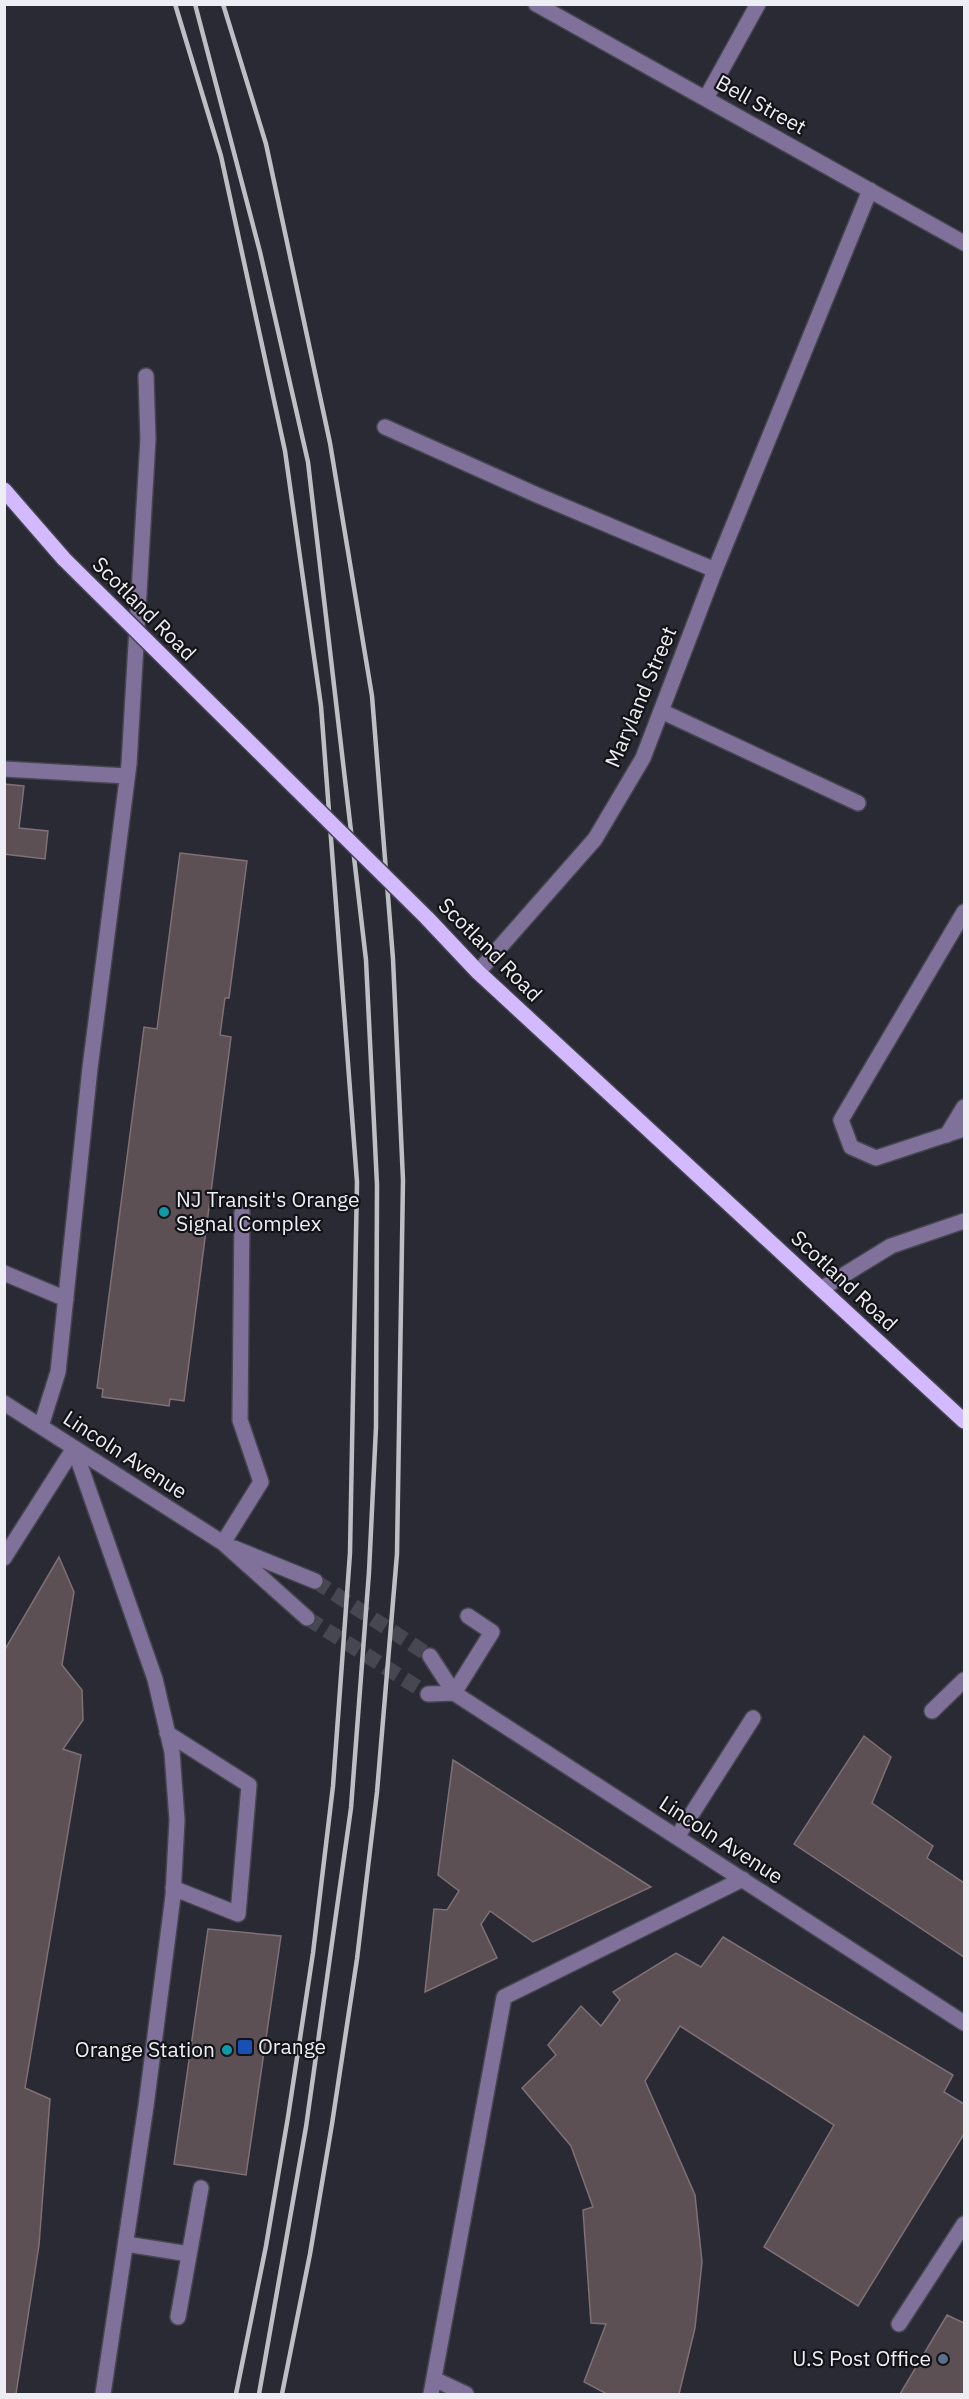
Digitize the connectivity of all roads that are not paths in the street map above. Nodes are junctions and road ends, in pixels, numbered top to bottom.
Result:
1 (536, 4) edge
2 (759, 4) edge
3 (705, 98) junction
4 (870, 190) junction
5 (964, 243) edge
6 (146, 376) dead end
7 (385, 427) dead end
8 (4, 490) edge
9 (715, 570) junction
10 (661, 711) junction
11 (4, 769) edge
12 (127, 776) junction
13 (858, 803) dead end
14 (964, 912) edge
15 (478, 972) junction
16 (964, 1107) edge
17 (964, 1129) edge
18 (948, 1135) junction
19 (242, 1212) dead end
20 (964, 1221) edge
21 (4, 1273) edge
22 (821, 1289) junction
23 (66, 1299) junction
24 (4, 1403) edge
25 (964, 1421) edge
26 (41, 1426) junction
27 (75, 1448) junction
28 (223, 1544) junction
29 (4, 1558) edge
30 (315, 1581) tunnel mouth
31 (468, 1616) dead end
32 (307, 1618) tunnel mouth
33 (430, 1656) tunnel mouth
34 (964, 1680) edge
35 (454, 1693) junction
36 (428, 1694) tunnel mouth
37 (932, 1711) dead end
38 (753, 1718) dead end
39 (167, 1733) junction
40 (677, 1837) junction
41 (743, 1879) junction
42 (173, 1888) junction
43 (964, 2023) edge
44 (201, 2188) dead end
45 (964, 2224) edge
46 (126, 2244) junction
47 (189, 2254) junction
48 (178, 2317) dead end
49 (899, 2324) dead end
50 (433, 2387) edge
51 (103, 2394) edge
52 (466, 2394) edge

1 - 3 street, Bell Street
2 - 3 street
3 - 4 street, Bell Street
4 - 5 street, Bell Street
4 - 9 street, Maryland Street
6 - 12 street
7 - 9 street
8 - 15 main road, Scotland Road, bridge
9 - 10 street, Maryland Street
10 - 13 street
10 - 15 street, Maryland Street
11 - 12 street
12 - 23 street
14 - 18 street
15 - 22 main road, Scotland Road
16 - 18 street
17 - 18 street
19 - 28 street
20 - 22 street
21 - 23 street
22 - 25 main road, Scotland Road
23 - 26 street
24 - 26 street, Lincoln Avenue
26 - 27 street, Lincoln Avenue
27 - 28 street, Lincoln Avenue
27 - 29 street
27 - 39 street
28 - 30 street, Lincoln Avenue
28 - 32 street, Lincoln Avenue
31 - 35 street
33 - 35 street, Lincoln Avenue
34 - 37 street
35 - 36 street
35 - 40 street, Lincoln Avenue
38 - 40 street
39 - 42 street
39 - 42 street
40 - 41 street, Lincoln Avenue
41 - 43 street, Lincoln Avenue
41 - 50 street
42 - 46 street
44 - 47 street
45 - 49 street
46 - 47 street
46 - 51 street
47 - 48 street
50 - 52 street

